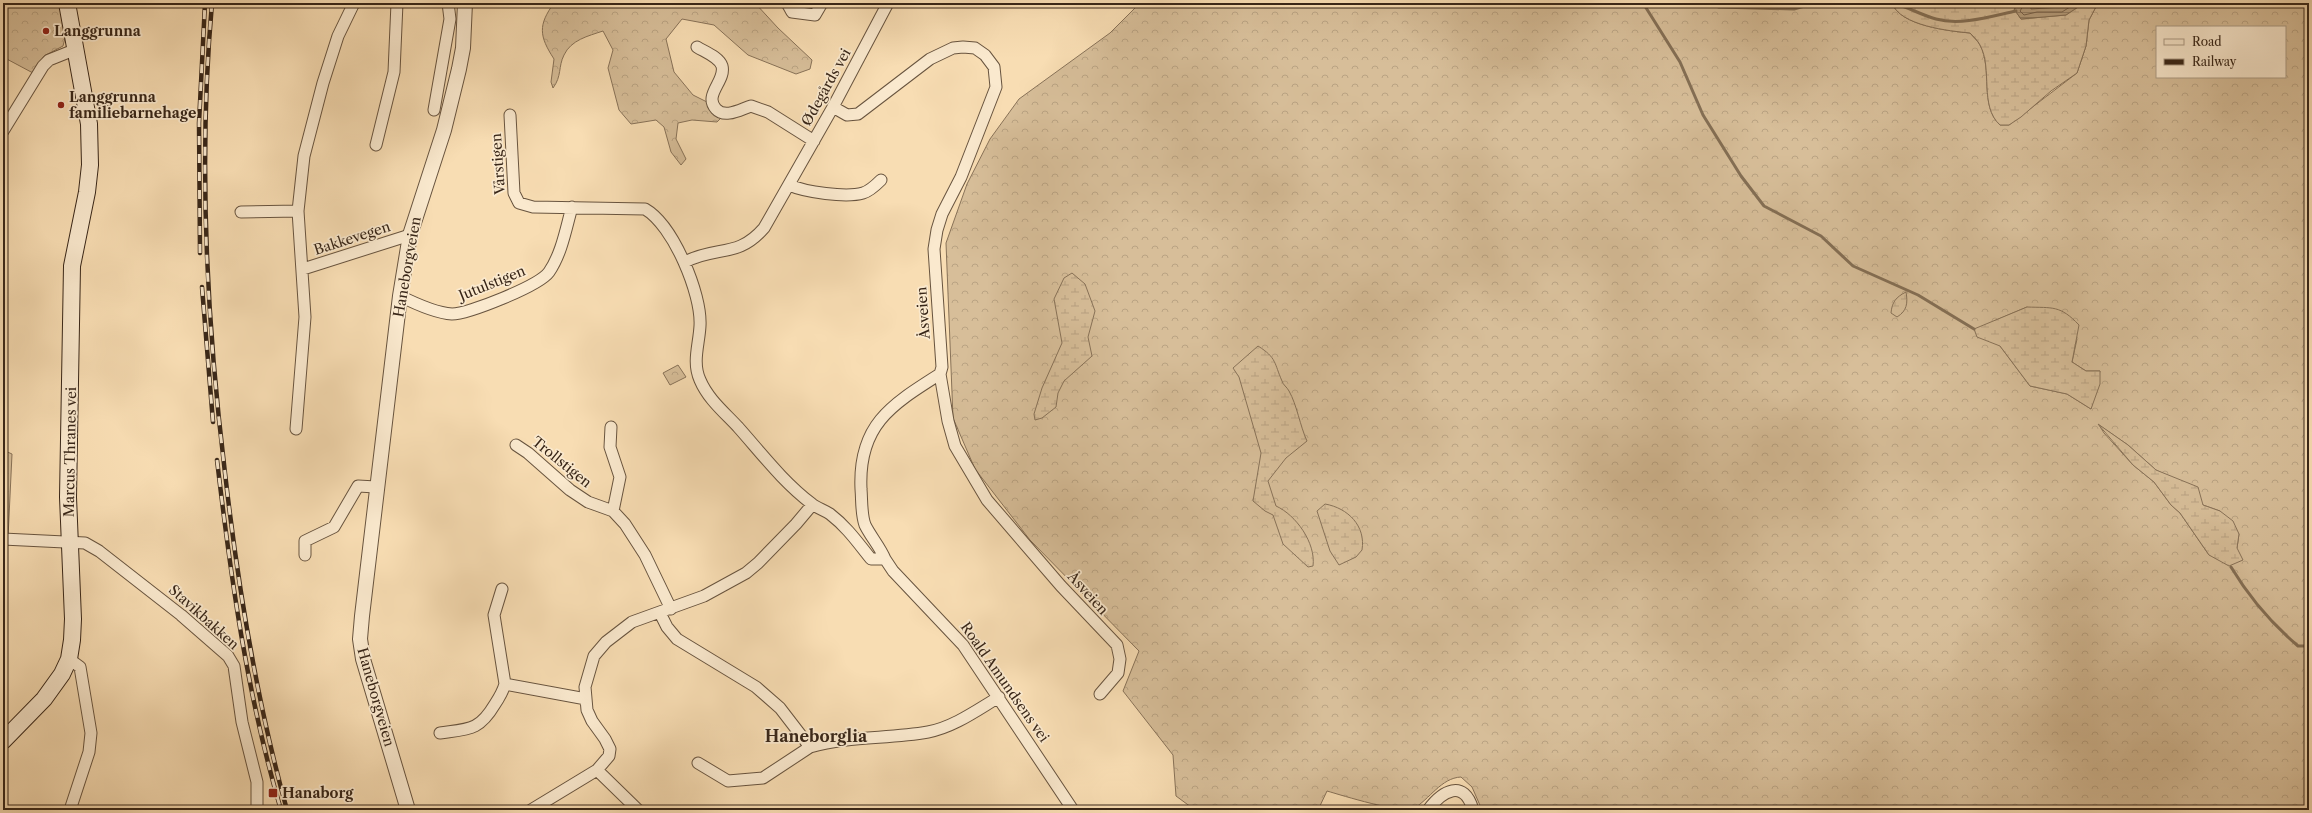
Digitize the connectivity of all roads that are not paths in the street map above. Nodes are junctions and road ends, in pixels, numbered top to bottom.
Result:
1 (354, 3) edge
2 (397, 3) edge
3 (448, 3) edge
4 (465, 3) edge
5 (787, 3) edge
6 (822, 3) edge
7 (888, 3) edge
8 (68, 7) edge
9 (698, 47) dead end
10 (74, 49) junction
11 (833, 107) junction
12 (434, 110) dead end
13 (510, 115) dead end
14 (3, 131) edge
15 (814, 141) junction
16 (376, 145) dead end
17 (881, 180) dead end
18 (789, 185) junction
19 (572, 207) junction
20 (298, 211) junction
21 (241, 212) dead end
22 (410, 235) junction
23 (685, 262) junction
24 (303, 269) junction
25 (400, 296) junction
26 (940, 374) junction
27 (611, 426) dead end
28 (296, 429) dead end
29 (516, 445) dead end
30 (376, 488) junction
31 (812, 505) junction
32 (613, 511) junction
33 (3, 539) edge
34 (70, 543) junction
35 (305, 555) dead end
36 (885, 559) junction
37 (502, 589) dead end
38 (671, 609) junction
39 (660, 613) junction
40 (69, 659) junction
41 (505, 684) junction
42 (1100, 694) dead end
43 (999, 697) junction
44 (586, 700) junction
45 (440, 733) dead end
46 (3, 741) edge
47 (810, 747) junction
48 (698, 763) dead end
49 (597, 770) junction
50 (70, 810) edge
51 (258, 810) edge
52 (408, 810) edge
53 (531, 810) edge
54 (638, 810) edge
55 (1073, 810) edge
56 (1428, 810) edge
57 (1473, 810) edge

1 - 20 street
2 - 16 street
3 - 12 street
4 - 22 street, Haneborgveien
5 - 6 street
7 - 11 street, Ødegårds vei
8 - 10 main road, Marcus Thranes vei
9 - 15 street
10 - 14 street
10 - 34 main road, Marcus Thranes vei
11 - 15 street, Ødegårds vei
11 - 26 street, Åsveien
13 - 19 street, Vårstigen
15 - 18 street, Ødegårds vei
17 - 18 street
18 - 23 street, Ødegårds vei
19 - 23 street
19 - 25 street, Jutulstigen
20 - 21 street
20 - 24 street
22 - 24 street, Bakkevegen
22 - 25 street, Haneborgveien
23 - 31 street
24 - 28 street
25 - 30 street, Haneborgveien
26 - 36 street, Roald Amundsens vei
26 - 42 street, Åsveien
27 - 32 street
29 - 32 street, Trollstigen
30 - 35 street
30 - 52 street, Haneborgveien
31 - 36 street
31 - 38 street
32 - 38 street, Trollstigen
33 - 34 street, Stavikbakken
34 - 40 main road, Marcus Thranes vei
34 - 51 street, Stavikbakken
36 - 43 street, Roald Amundsens vei
37 - 41 street
38 - 39 street
39 - 44 street
39 - 47 street
40 - 46 main road, Marcus Thranes vei
40 - 50 street
41 - 44 street
41 - 45 street
43 - 47 street
43 - 55 street, Roald Amundsens vei
44 - 49 street
47 - 48 street
49 - 53 street
49 - 54 street
56 - 57 street

